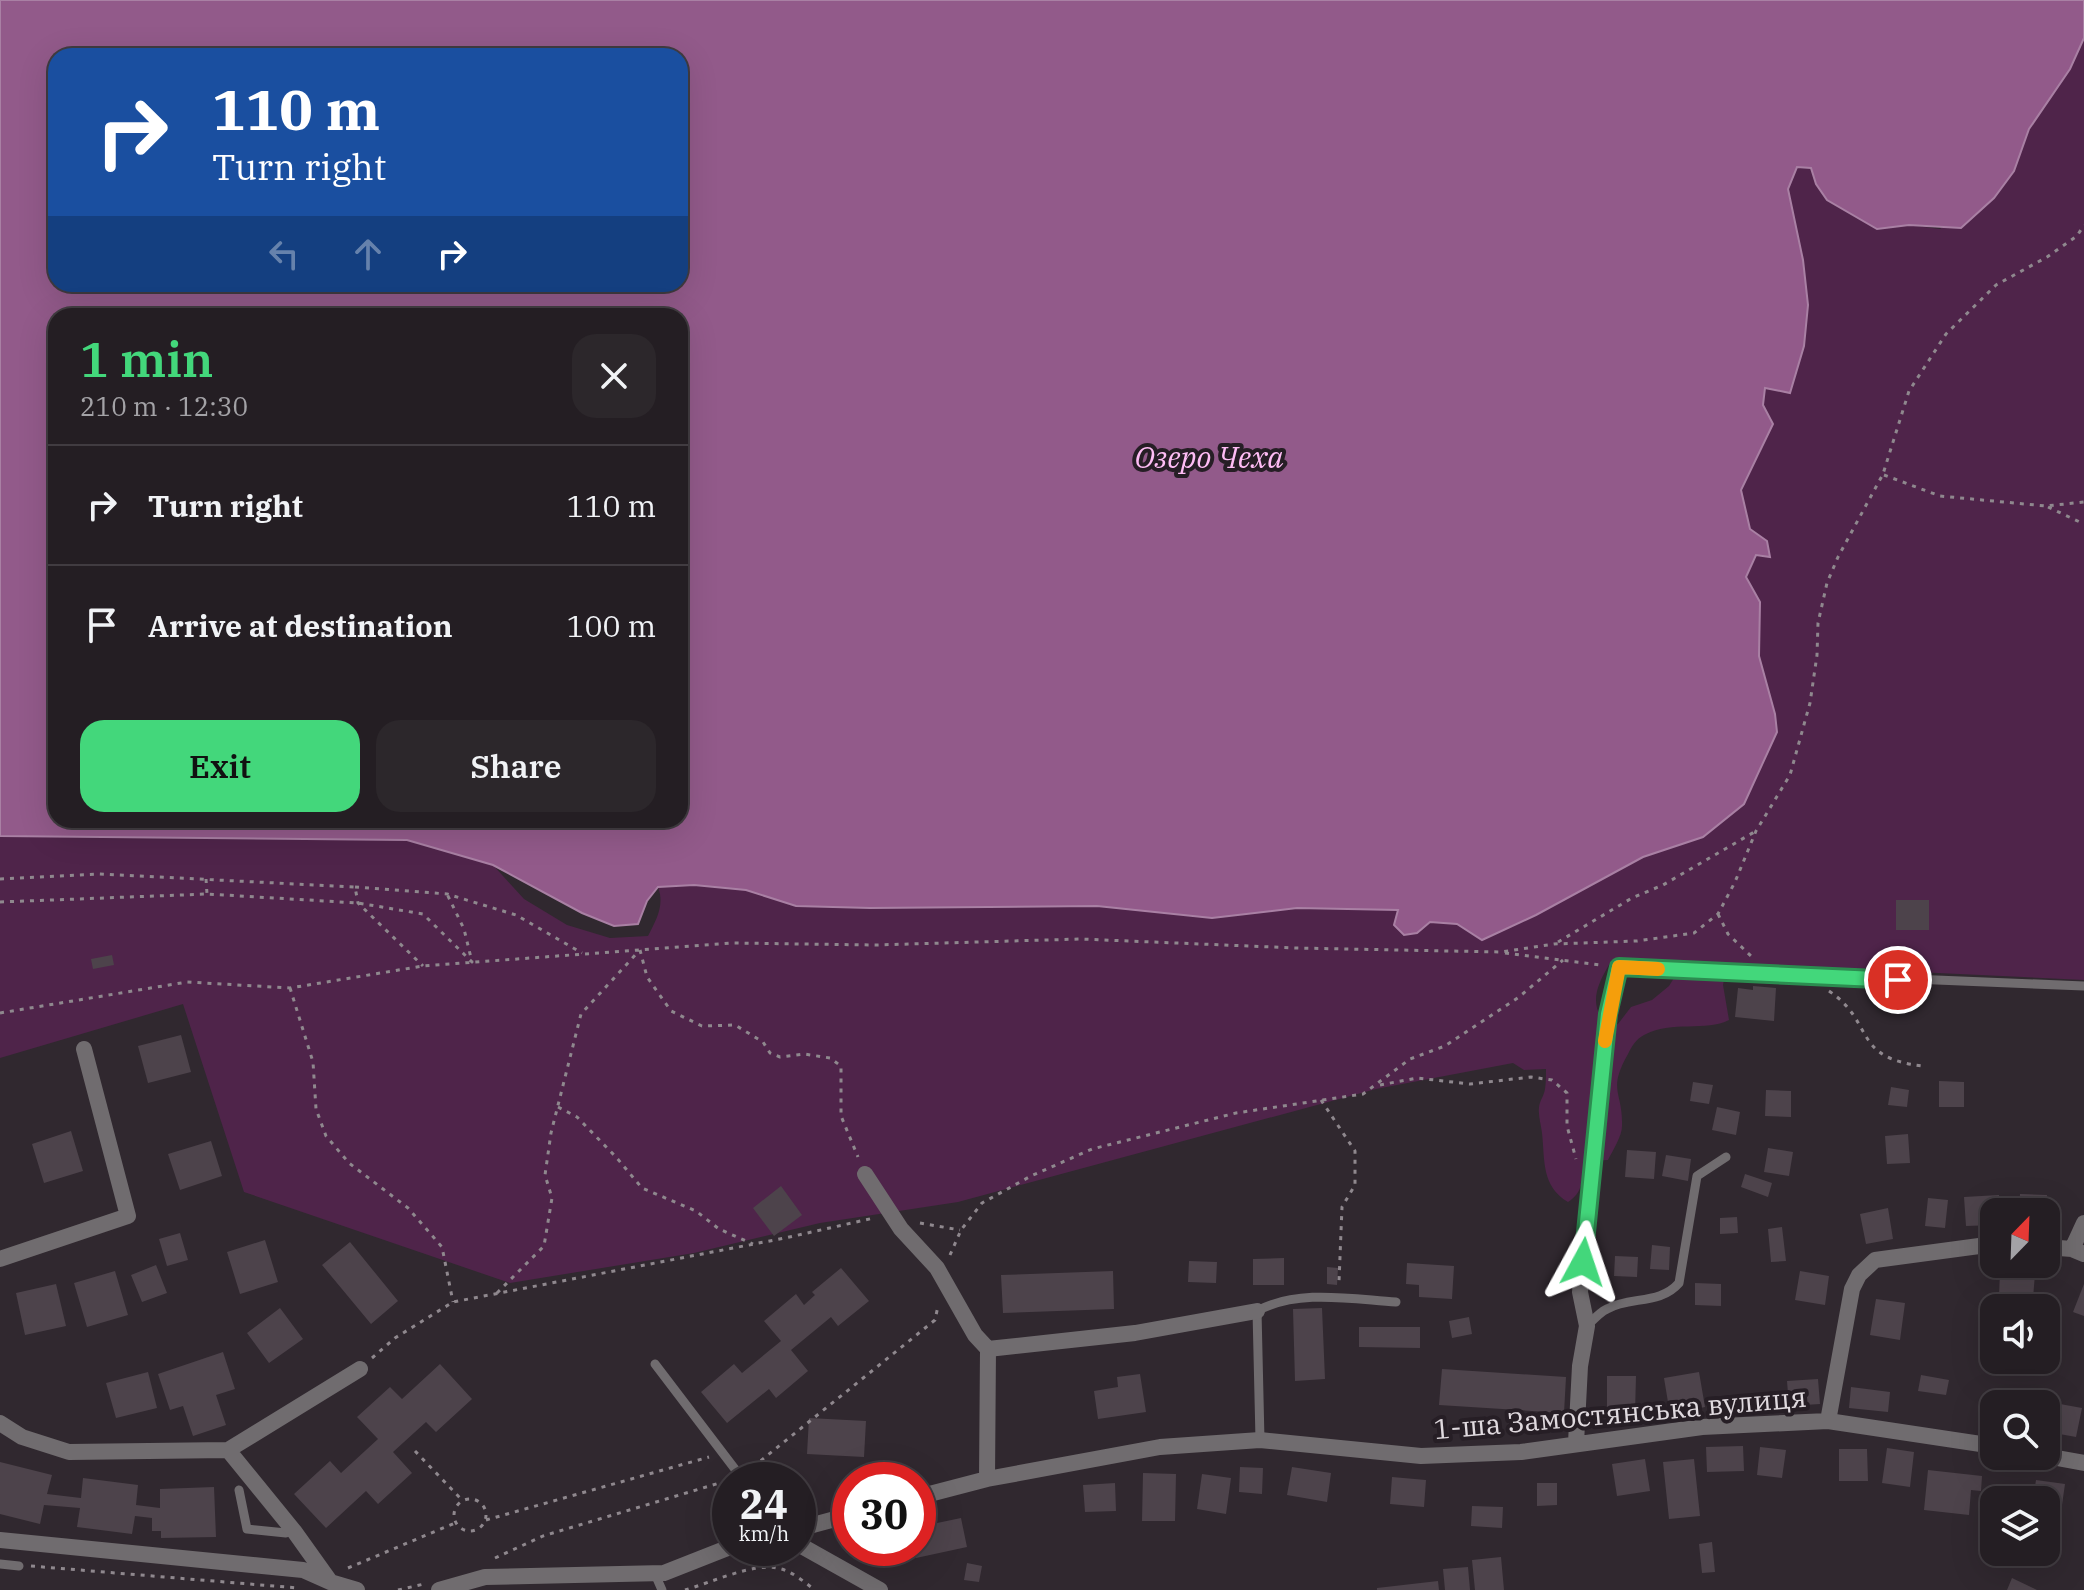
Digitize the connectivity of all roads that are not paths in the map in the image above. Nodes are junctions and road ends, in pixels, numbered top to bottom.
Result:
1 (1619, 967) joint
2 (2084, 986) edge
3 (84, 1049) dead end
4 (1726, 1157) dead end
5 (865, 1174) road end
6 (2084, 1223) edge
7 (1980, 1246) edge
8 (2078, 1252) edge
9 (0, 1259) edge
10 (1396, 1302) dead end
11 (1257, 1311) junction
12 (1587, 1326) junction
13 (988, 1349) junction
14 (655, 1364) dead end
15 (360, 1369) road end
16 (1828, 1421) junction
17 (0, 1423) edge
18 (1260, 1440) junction
19 (1576, 1443) junction
20 (1980, 1444) edge
21 (228, 1450) junction
22 (2060, 1459) edge
23 (729, 1462) edge
24 (2084, 1463) edge
25 (987, 1479) junction
26 (239, 1490) dead end
27 (936, 1492) edge
28 (294, 1531) junction
29 (0, 1540) edge
30 (712, 1554) edge
31 (816, 1554) edge
32 (0, 1564) edge
33 (19, 1566) road end
34 (655, 1574) junction
35 (326, 1586) edge
36 (433, 1587) edge
37 (357, 1590) edge
38 (662, 1590) edge
39 (880, 1590) edge

1 - 2 lane
1 - 12 street
3 - 9 street
4 - 12 lane
5 - 13 street
6 - 8 street
7 - 16 street
10 - 11 lane
11 - 13 street
11 - 18 lane
12 - 19 street
13 - 25 street
14 - 23 lane
15 - 21 street
16 - 19 street, 1-ша Замостянська вулиця
16 - 20 street, 1-ша Замостянська вулиця
17 - 21 street
18 - 19 street, 1-ша Замостянська вулиця
18 - 25 street, 1-ша Замостянська вулиця
21 - 28 street
22 - 24 street
25 - 27 street, 1-ша Замостянська вулиця
26 - 28 lane
28 - 35 street
29 - 35 street
30 - 34 street
31 - 39 street
32 - 33 lane
34 - 36 street
34 - 38 lane
35 - 37 street

